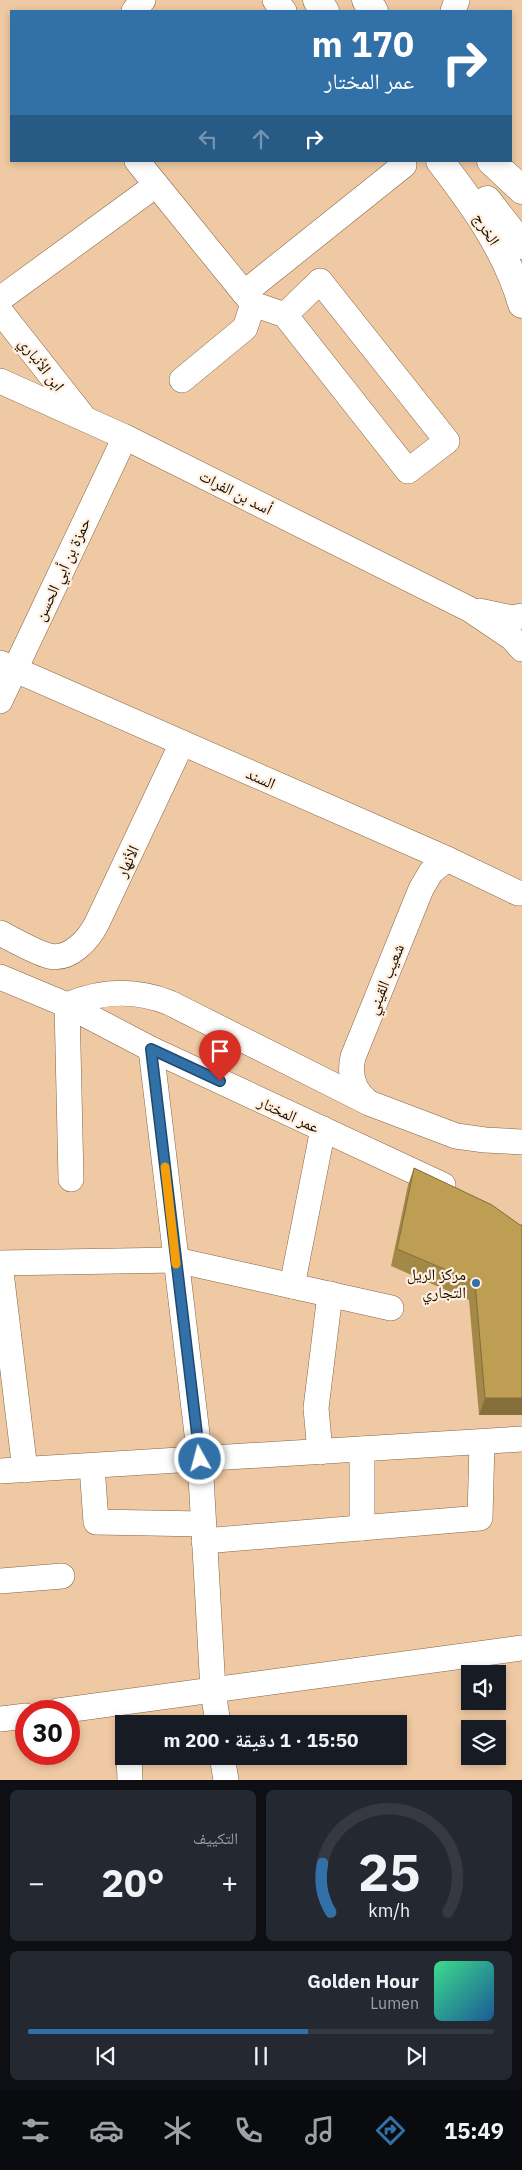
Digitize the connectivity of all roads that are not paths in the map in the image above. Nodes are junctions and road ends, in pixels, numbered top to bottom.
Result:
1 (143, 0) edge
2 (275, 0) edge
3 (316, 0) edge
4 (135, 10) edge
5 (283, 10) edge
6 (324, 10) edge
7 (138, 162) edge
8 (402, 162) edge
9 (492, 162) edge
10 (453, 164) edge
11 (156, 185) junction
12 (522, 190) edge
13 (522, 245) edge
14 (248, 298) junction
15 (0, 299) edge
16 (522, 304) edge
17 (0, 311) edge
18 (285, 315) junction
19 (182, 380) dead end
20 (0, 381) edge
21 (83, 417) junction
22 (125, 437) junction
23 (470, 609) junction
24 (522, 616) edge
25 (522, 648) edge
26 (7, 666) edge
27 (0, 701) edge
28 (182, 743) junction
29 (447, 860) junction
30 (522, 893) edge
31 (0, 933) edge
32 (0, 977) edge
33 (67, 1005) junction
34 (151, 1049) junction
35 (369, 1103) junction
36 (323, 1129) junction
37 (456, 1136) junction
38 (522, 1142) edge
39 (522, 1155) edge
40 (71, 1179) dead end
41 (466, 1197) edge
42 (176, 1260) junction
43 (0, 1263) edge
44 (292, 1286) junction
45 (330, 1294) junction
46 (391, 1308) dead end
47 (6, 1360) edge
48 (522, 1439) edge
49 (482, 1442) junction
50 (362, 1449) junction
51 (320, 1452) junction
52 (200, 1459) junction
53 (92, 1466) junction
54 (25, 1470) junction
55 (0, 1471) edge
56 (362, 1528) junction
57 (204, 1532) junction
58 (1, 1574) edge
59 (62, 1576) dead end
60 (522, 1648) edge
61 (213, 1690) junction
62 (80, 1712) edge
63 (126, 1713) edge
64 (217, 1715) edge
65 (15, 1717) edge
66 (0, 1719) edge
67 (129, 1765) edge
68 (224, 1765) edge
69 (130, 1780) edge
70 (226, 1780) edge

1 - 4 street
2 - 5 street
3 - 6 main road
7 - 11 street
8 - 14 street
9 - 12 main road
10 - 13 main road, الخرج
10 - 16 main road, الخرج
11 - 14 street
11 - 15 street
14 - 18 street
14 - 19 street
17 - 21 street, ابن الأنباري
18 - 18 street
20 - 21 street, أسد بن الفرات
21 - 22 street, أسد بن الفرات
22 - 23 street, أسد بن الفرات
22 - 26 street, حمزة بن أبي الحسن
23 - 24 street, أسد بن الفرات
23 - 25 street, أسد بن الفرات
26 - 27 street, حمزة بن أبي الحسن
26 - 28 street, السند
28 - 29 street, السند
28 - 31 street, الأنهار
29 - 30 street, السند
29 - 35 street, شعيب القيني
32 - 33 street, عمر المختار
33 - 34 street, عمر المختار
33 - 35 street
33 - 40 street
34 - 36 street, عمر المختار
34 - 42 street
35 - 37 street
36 - 41 street, عمر المختار
36 - 44 street
37 - 38 street
37 - 39 street
42 - 43 street
42 - 44 street
42 - 52 street
43 - 47 street
44 - 45 street
45 - 46 street
45 - 51 street
47 - 54 street
48 - 49 street
49 - 50 street
49 - 56 street
50 - 51 street
50 - 56 street
51 - 52 street
52 - 53 street
52 - 57 street
53 - 54 street
53 - 57 street
54 - 55 street
56 - 57 street
57 - 61 street
58 - 59 street
60 - 61 street
61 - 63 street
61 - 64 street
62 - 63 street
65 - 66 street
67 - 69 street
68 - 70 street

